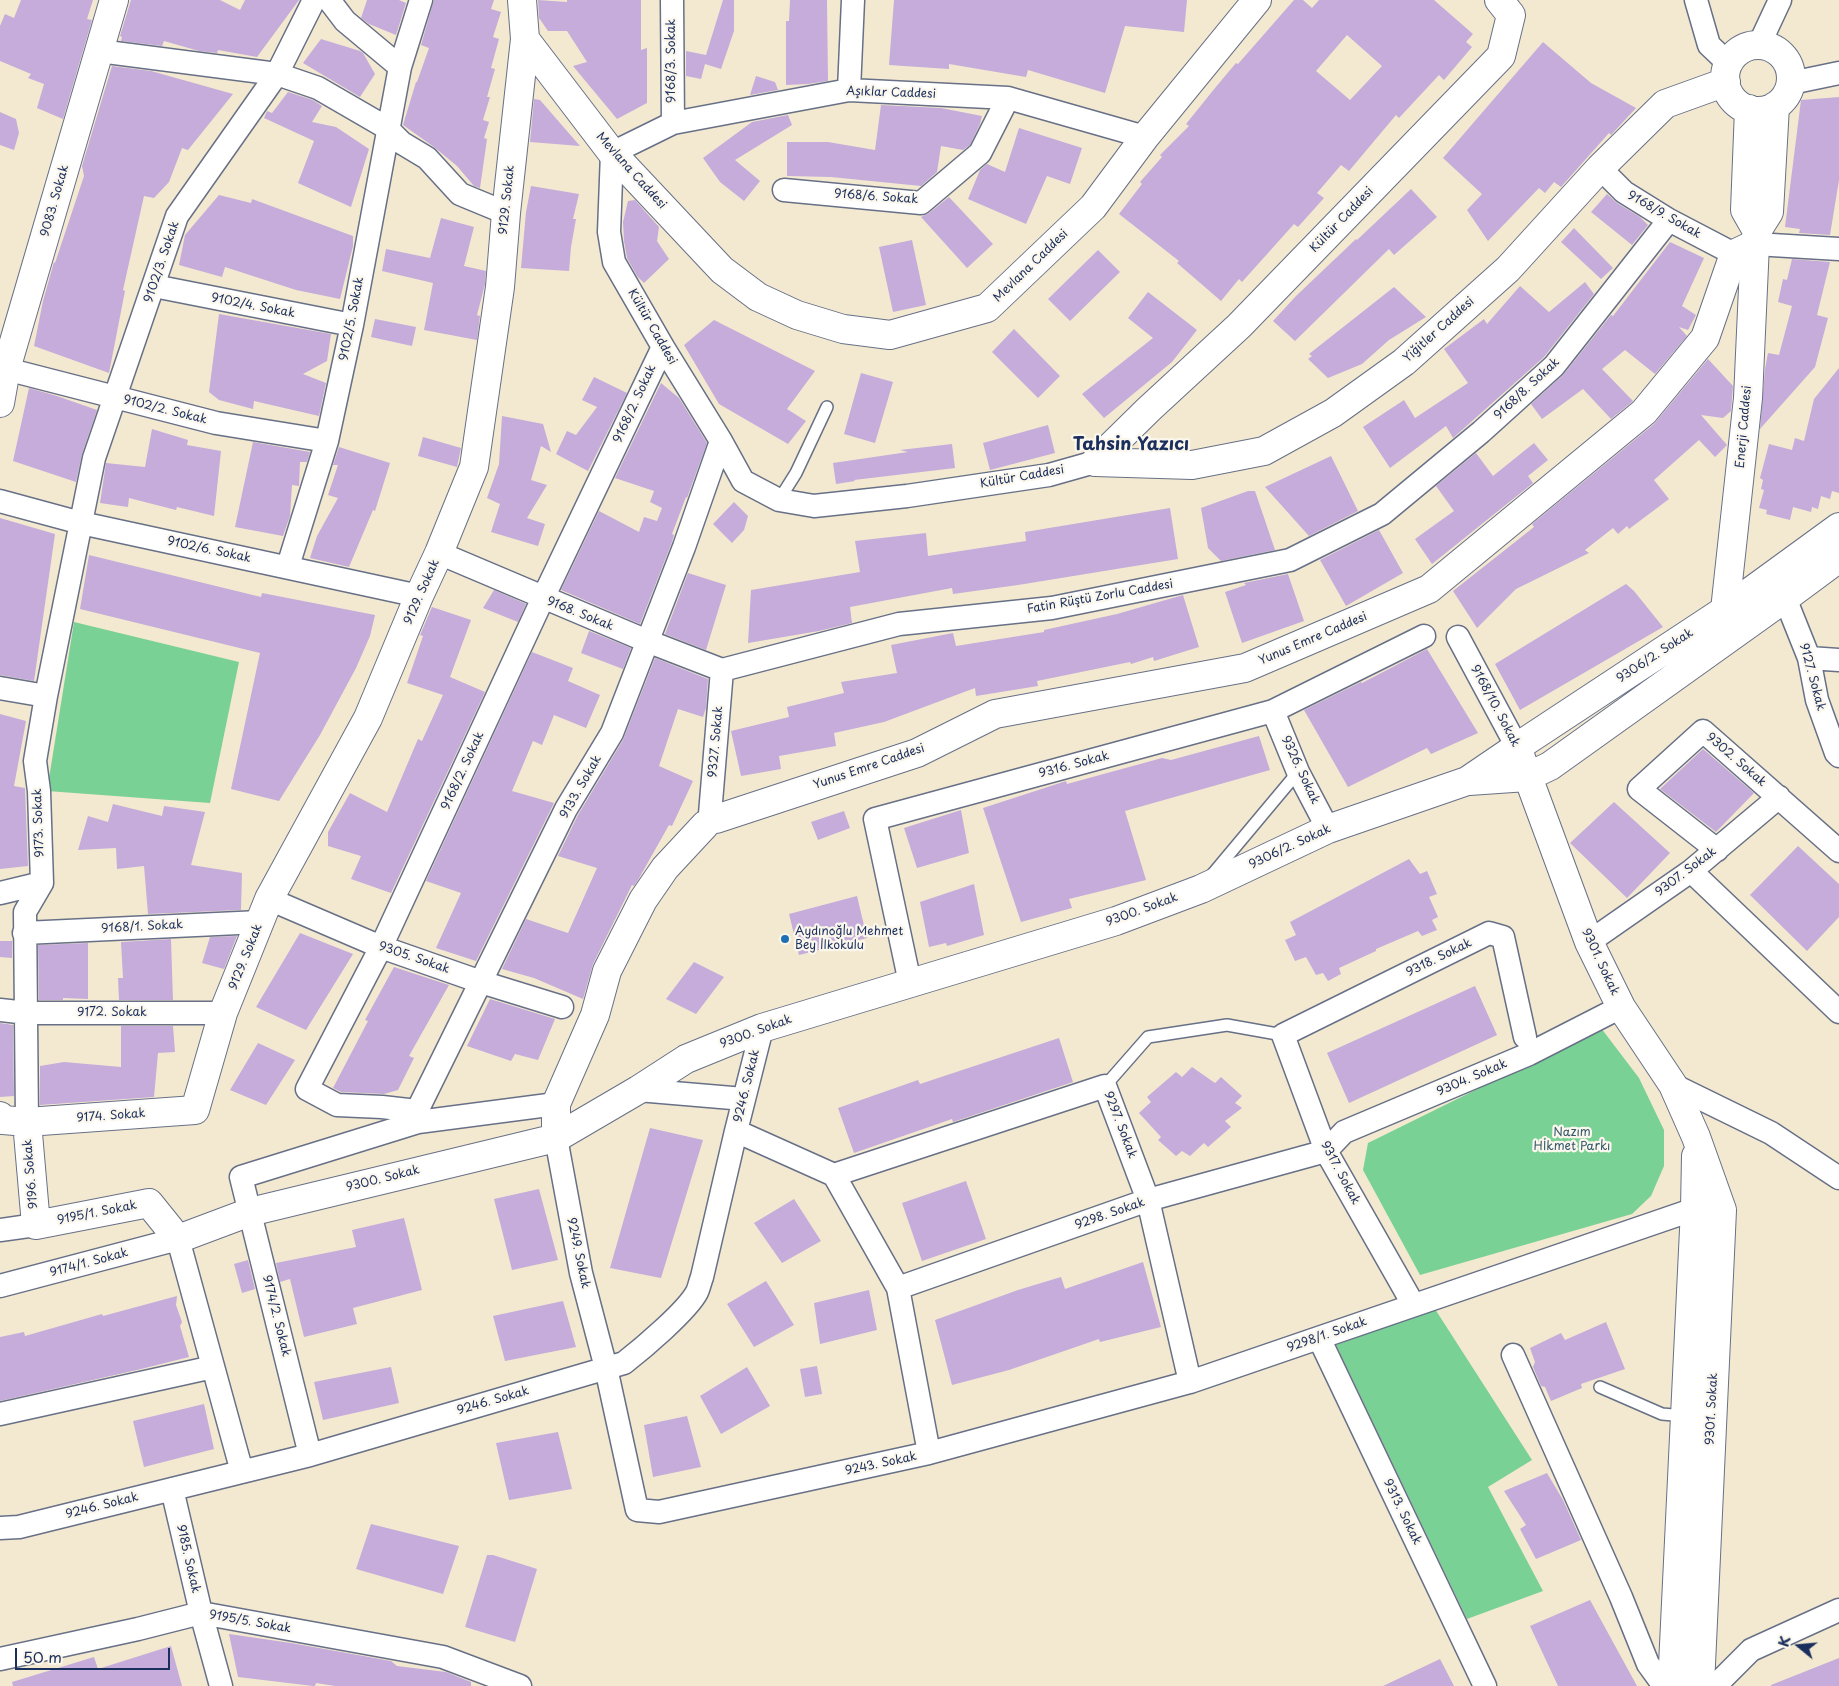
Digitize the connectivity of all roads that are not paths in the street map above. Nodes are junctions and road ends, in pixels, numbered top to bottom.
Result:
1 (114, 0) edge
2 (314, 0) edge
3 (329, 0) edge
4 (422, 0) edge
5 (522, 0) edge
6 (672, 0) edge
7 (853, 0) edge
8 (1257, 0) edge
9 (1499, 0) edge
10 (1696, 0) edge
11 (1780, 0) edge
12 (524, 39) junction
13 (1759, 45) junction
14 (99, 51) junction
15 (400, 67) junction
16 (1727, 73) junction
17 (1839, 73) edge
18 (277, 74) junction
19 (1791, 83) junction
20 (849, 90) junction
21 (1008, 98) junction
22 (1776, 106) junction
23 (1748, 109) junction
24 (673, 123) junction
25 (387, 128) junction
26 (1145, 137) junction
27 (612, 153) junction
28 (1600, 168) junction
29 (784, 190) dead end
30 (506, 213) junction
31 (1669, 220) junction
32 (1749, 243) junction
33 (1839, 249) edge
34 (154, 286) junction
35 (352, 326) junction
36 (663, 346) junction
37 (6, 369) junction
38 (114, 397) junction
39 (0, 403) edge
40 (827, 407) dead end
41 (721, 440) junction
42 (327, 441) junction
43 (1095, 462) junction
44 (0, 500) edge
45 (779, 500) junction
46 (1382, 514) joint
47 (81, 523) junction
48 (1839, 527) edge
49 (439, 553) junction
50 (1839, 558) edge
51 (288, 566) junction
52 (419, 596) junction
53 (543, 598) junction
54 (1785, 598) junction
55 (1725, 610) junction
56 (1424, 636) dead end
57 (1458, 637) dead end
58 (646, 641) junction
59 (1810, 658) junction
60 (1839, 660) edge
61 (722, 670) junction
62 (0, 688) edge
63 (46, 696) junction
64 (1273, 711) junction
65 (1517, 747) junction
66 (1839, 756) edge
67 (1298, 772) junction
68 (1527, 777) junction
69 (1467, 781) junction
70 (1779, 797) junction
71 (710, 819) junction
72 (1328, 829) junction
73 (1717, 850) junction
74 (1839, 851) edge
75 (1691, 870) junction
76 (42, 883) junction
77 (1201, 889) junction
78 (0, 893) edge
79 (264, 911) junction
80 (24, 933) junction
81 (1589, 942) junction
82 (381, 947) junction
83 (481, 982) junction
84 (910, 983) junction
85 (1621, 1006) junction
86 (562, 1007) dead end
87 (0, 1010) edge
88 (223, 1012) junction
89 (1839, 1012) edge
90 (27, 1013) junction
91 (762, 1028) junction
92 (1283, 1035) junction
93 (1525, 1037) dead end
94 (1673, 1085) junction
95 (1105, 1086) junction
96 (638, 1090) junction
97 (744, 1099) junction
98 (556, 1104) junction
99 (195, 1110) joint
100 (0, 1116) edge
101 (418, 1116) junction
102 (27, 1122) junction
103 (736, 1131) junction
104 (1696, 1137) junction
105 (556, 1138) junction
106 (1326, 1151) junction
107 (834, 1175) junction
108 (1839, 1178) edge
109 (1148, 1200) junction
110 (1695, 1209) junction
111 (1722, 1210) junction
112 (250, 1212) junction
113 (36, 1225) junction
114 (0, 1230) edge
115 (178, 1239) junction
116 (0, 1286) edge
117 (898, 1288) junction
118 (1413, 1304) junction
119 (1319, 1338) junction
120 (1512, 1355) dead end
121 (213, 1367) junction
122 (606, 1368) junction
123 (1190, 1382) junction
124 (1600, 1387) dead end
125 (0, 1414) edge
126 (1685, 1416) junction
127 (929, 1453) junction
128 (310, 1455) junction
129 (242, 1472) junction
130 (172, 1489) junction
131 (0, 1528) edge
132 (1839, 1610) edge
133 (201, 1613) junction
134 (0, 1659) edge
135 (221, 1686) edge
136 (520, 1686) edge
137 (1485, 1686) edge
138 (1664, 1686) edge
139 (1672, 1686) edge
140 (1700, 1686) edge
141 (1715, 1686) edge

1 - 14 main road, 9083. Sokak
2 - 18 street, 9102/3. Sokak
3 - 15 street
4 - 15 street, 9102/5. Sokak
5 - 12 main road, 9129. Sokak
6 - 24 street, 9168/3. Sokak
7 - 20 street
8 - 26 main road, Mevlana Caddesi
9 - 43 main road, Kültür Caddesi
10 - 16 street
11 - 13 street
12 - 27 main road, Mevlana Caddesi
12 - 30 main road, 9129. Sokak
13 - 16 main road
13 - 19 main road
14 - 18 street
14 - 37 main road, 9083. Sokak
15 - 25 street, 9102/5. Sokak
16 - 23 main road
16 - 28 main road, Yiğitler Caddesi
17 - 19 street
18 - 25 street
18 - 34 street, 9102/3. Sokak
19 - 22 main road
20 - 21 street, Aşıklar Caddesi
20 - 24 street, Aşıklar Caddesi
21 - 26 street, Aşıklar Caddesi
21 - 29 street, 9168/6. Sokak
22 - 23 main road
22 - 32 main road, Yunus Emre Caddesi
23 - 32 main road
24 - 27 street, Aşıklar Caddesi
25 - 30 street
25 - 35 street, 9102/5. Sokak
26 - 27 main road, Mevlana Caddesi
27 - 36 street, Kültür Caddesi
28 - 31 street, 9168/9. Sokak
28 - 43 main road, Yiğitler Caddesi
30 - 49 main road, 9129. Sokak
31 - 32 street, 9168/9. Sokak
31 - 46 street, 9168/8. Sokak
32 - 33 street
32 - 55 main road, Enerji Caddesi
32 - 71 main road, Yunus Emre Caddesi
34 - 35 street, 9102/4. Sokak
34 - 38 street, 9102/3. Sokak
35 - 42 street, 9102/5. Sokak
36 - 41 street, Kültür Caddesi
36 - 53 street, 9168/2. Sokak
37 - 38 street, 9102/2. Sokak
37 - 39 main road, 9083. Sokak
38 - 42 street, 9102/2. Sokak
38 - 47 street, 9102/3. Sokak
40 - 45 lane
41 - 45 street, Kültür Caddesi
41 - 58 street, 9133. Sokak
42 - 51 street, 9102/5. Sokak
43 - 45 street, Kültür Caddesi
44 - 47 street, 9102/6. Sokak
46 - 61 street, Fatin Rüştü Zorlu Caddesi
47 - 51 street, 9102/6. Sokak
47 - 63 street, 9173. Sokak
48 - 55 main road, 9306/2. Sokak
49 - 52 main road, 9129. Sokak
49 - 53 street, 9168. Sokak
50 - 54 main road, 9306/2. Sokak
51 - 52 street, 9102/6. Sokak
52 - 79 main road, 9129. Sokak
53 - 58 street, 9168. Sokak
53 - 82 street, 9168/2. Sokak
54 - 59 street, 9127. Sokak
54 - 68 main road, 9306/2. Sokak
55 - 65 main road, 9306/2. Sokak
56 - 64 street, 9316. Sokak
57 - 65 street, 9168/10. Sokak
58 - 61 street, 9168. Sokak
58 - 83 street, 9133. Sokak
59 - 60 street
59 - 66 street, 9127. Sokak
61 - 71 street, 9327. Sokak
62 - 63 street
63 - 76 street, 9173. Sokak
64 - 67 street, 9326. Sokak
64 - 84 street, 9316. Sokak
65 - 68 main road, 9168/10. Sokak
65 - 69 main road, 9306/2. Sokak
67 - 72 street, 9326. Sokak
67 - 77 lane, 9300. Sokak
68 - 69 main road, 9306/2. Sokak
68 - 81 main road, 9301. Sokak
69 - 72 main road, 9306/2. Sokak
70 - 73 street, 9307. Sokak
70 - 73 street, 9302. Sokak
70 - 74 street, 9302. Sokak
71 - 98 main road, Yunus Emre Caddesi
72 - 77 main road, 9306/2. Sokak
73 - 75 street, 9307. Sokak
75 - 81 street, 9307. Sokak
75 - 89 street
76 - 78 street
76 - 80 street
77 - 84 main road, 9300. Sokak
79 - 80 street, 9168/1. Sokak
79 - 82 street, 9305. Sokak
79 - 88 main road, 9129. Sokak
80 - 90 street
81 - 85 main road, 9301. Sokak
82 - 83 street, 9305. Sokak
82 - 101 street, 9168/2. Sokak
83 - 86 street, 9305. Sokak
83 - 101 street, 9133. Sokak
84 - 91 main road, 9300. Sokak
85 - 94 main road, 9301. Sokak
85 - 106 street, 9304. Sokak
87 - 90 street, 9172. Sokak
88 - 90 street, 9172. Sokak
88 - 99 main road, 9129. Sokak
90 - 102 street
91 - 96 main road, 9300. Sokak
91 - 97 street, 9246. Sokak
92 - 93 street, 9318. Sokak
92 - 95 lane
92 - 106 street, 9317. Sokak
94 - 104 main road, 9301. Sokak
94 - 108 street
95 - 107 street, 9297. Sokak
95 - 109 street, 9297. Sokak
96 - 97 street
96 - 105 main road, 9300. Sokak
97 - 103 street, 9246. Sokak
98 - 101 street
98 - 105 main road, Yunus Emre Caddesi
99 - 102 main road, 9174. Sokak
100 - 102 main road, 9196. Sokak
101 - 112 street, 9174/2. Sokak
102 - 113 main road, 9196. Sokak
103 - 107 street
103 - 122 street, 9246. Sokak
104 - 110 main road, 9301. Sokak
104 - 111 main road, 9301. Sokak
105 - 112 main road, 9300. Sokak
105 - 122 street, 9249. Sokak
106 - 109 street, 9298. Sokak
106 - 118 street, 9317. Sokak
107 - 117 street, 9243. Sokak
109 - 117 street, 9298. Sokak
109 - 123 street, 9297. Sokak
110 - 111 street, 9298/1. Sokak
110 - 118 street, 9298/1. Sokak
110 - 126 main road, 9301. Sokak
111 - 140 main road, 9301. Sokak
112 - 115 main road, 9300. Sokak
112 - 128 street, 9174/2. Sokak
113 - 114 street, 9195/1. Sokak
113 - 115 main road, 9195/1. Sokak
115 - 116 street, 9174/1. Sokak
115 - 121 street
117 - 127 street, 9243. Sokak
118 - 119 street, 9298/1. Sokak
119 - 123 street, 9298/1. Sokak
119 - 137 street, 9313. Sokak
120 - 138 street
121 - 125 street
121 - 129 street
122 - 127 street, 9243. Sokak
122 - 128 street, 9246. Sokak
123 - 127 street, 9298/1. Sokak
124 - 126 lane
126 - 139 main road, 9301. Sokak
128 - 129 street, 9246. Sokak
129 - 130 street, 9246. Sokak
130 - 131 street, 9246. Sokak
130 - 133 street, 9185. Sokak
132 - 141 street
133 - 134 street, 9195/5. Sokak
133 - 135 street, 9185. Sokak
133 - 136 street, 9195/5. Sokak

